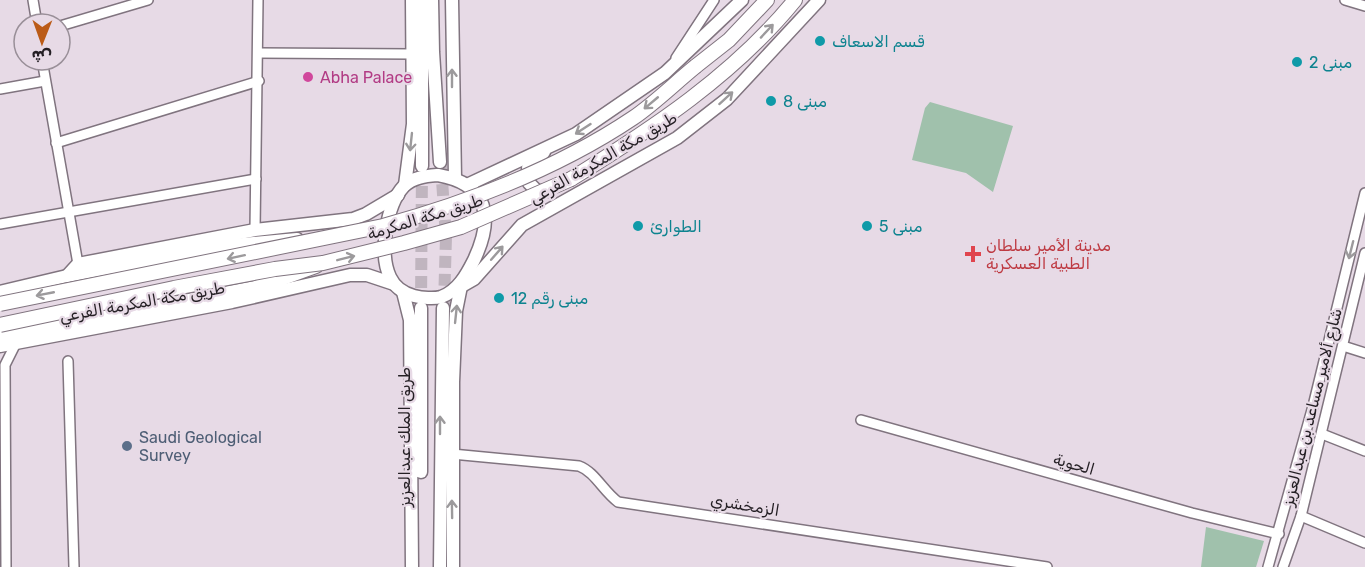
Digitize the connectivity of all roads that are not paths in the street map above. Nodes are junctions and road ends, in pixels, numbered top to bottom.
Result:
1 (148, 0) edge
2 (258, 0) edge
3 (412, 0) edge
4 (422, 0) edge
5 (432, 0) edge
6 (452, 0) edge
7 (714, 0) edge
8 (742, 0) edge
9 (767, 0) edge
10 (795, 0) edge
11 (819, 0) edge
12 (1345, 0) edge
13 (1365, 6) edge
14 (72, 22) edge
15 (258, 53) junction
16 (412, 54) junction
17 (44, 72) edge
18 (665, 73) junction
19 (45, 81) junction
20 (259, 81) junction
21 (0, 89) edge
22 (56, 142) junction
23 (549, 147) junction
24 (440, 162) tunnel mouth
25 (422, 166) tunnel mouth
26 (608, 177) junction
27 (455, 178) junction
28 (256, 179) junction
29 (467, 185) junction
30 (402, 190) junction
31 (1365, 193) edge
32 (69, 213) junction
33 (0, 224) edge
34 (255, 230) junction
35 (329, 238) junction
36 (1365, 253) edge
37 (323, 263) junction
38 (78, 264) junction
39 (1363, 266) edge
40 (67, 276) junction
41 (459, 285) junction
42 (398, 288) junction
43 (0, 292) edge
44 (0, 304) edge
45 (421, 308) tunnel mouth
46 (443, 308) tunnel mouth
47 (0, 325) edge
48 (0, 338) edge
49 (16, 343) junction
50 (0, 346) edge
51 (1343, 346) junction
52 (1365, 353) edge
53 (68, 361) dead end
54 (2, 371) edge
55 (1321, 373) junction
56 (1335, 375) junction
57 (861, 420) dead end
58 (1322, 434) junction
59 (1365, 451) edge
60 (452, 454) junction
61 (2, 482) edge
62 (1301, 516) junction
63 (1279, 534) junction
64 (1365, 543) edge
65 (991, 563) edge
66 (6, 567) edge
67 (74, 567) edge
68 (412, 567) edge
69 (421, 567) edge
70 (440, 567) edge
71 (453, 567) edge
72 (1047, 567) edge
73 (1268, 567) edge
74 (1283, 567) edge

1 - 14 street
2 - 15 street
3 - 16 main road
4 - 25 main road
5 - 24 main road
27 -> 6 main road
7 - 18 street
8 - 18 main road, طريق مكة المكرمة الفرعي
9 -> 35 highway, طريق مكة المكرمة, bridge
37 -> 10 highway, طريق مكة المكرمة, bridge
26 -> 11 main road, طريق مكة المكرمة الفرعي
12 - 13 street
15 - 16 street
15 - 20 street
16 -> 30 main road
17 - 19 street
18 -> 23 main road, طريق مكة المكرمة الفرعي
19 - 21 street
19 - 22 street
20 - 22 street
20 - 28 street
22 - 32 street
23 - 26 main road
23 - 29 main road, طريق مكة المكرمة الفرعي
41 -> 26 main road, طريق مكة المكرمة الفرعي
27 - 29 main road
27 - 30 main road
28 - 32 street
28 - 34 street
29 - 41 main road
30 - 34 main road
30 - 42 main road
31 -> 55 street
32 - 33 street
32 - 38 street
34 - 38 main road
35 - 40 main road, bridge
35 -> 44 highway, طريق مكة المكرمة, bridge
36 - 39 street, شارع ألامير مساعد بن عبدالعزيز
37 - 47 highway, طريق مكة المكرمة, bridge
37 - 48 highway, bridge
38 - 40 main road
39 - 51 street, شارع ألامير مساعد بن عبدالعزيز
40 - 43 main road
41 - 42 main road
60 -> 41 main road
42 - 49 main road, طريق مكة المكرمة الفرعي
42 - 68 main road
45 - 69 main road, طريق الملك عبدالعزيز
70 -> 46 main road
49 - 50 main road, طريق مكة المكرمة الفرعي
49 - 54 street
51 - 52 street
51 - 56 street, شارع ألامير مساعد بن عبدالعزيز
53 - 67 street
54 - 61 street
55 - 56 street
55 - 63 street
56 - 58 street, شارع ألامير مساعد بن عبدالعزيز
57 - 63 street, الحوية
58 - 59 street
58 - 62 street, شارع ألامير مساعد بن عبدالعزيز
60 - 65 street, الزمخشري
71 -> 60 main road
61 - 66 street
62 - 64 street
62 - 74 street, شارع ألامير مساعد بن عبدالعزيز
63 - 73 street
65 - 72 street, الزمخشري

